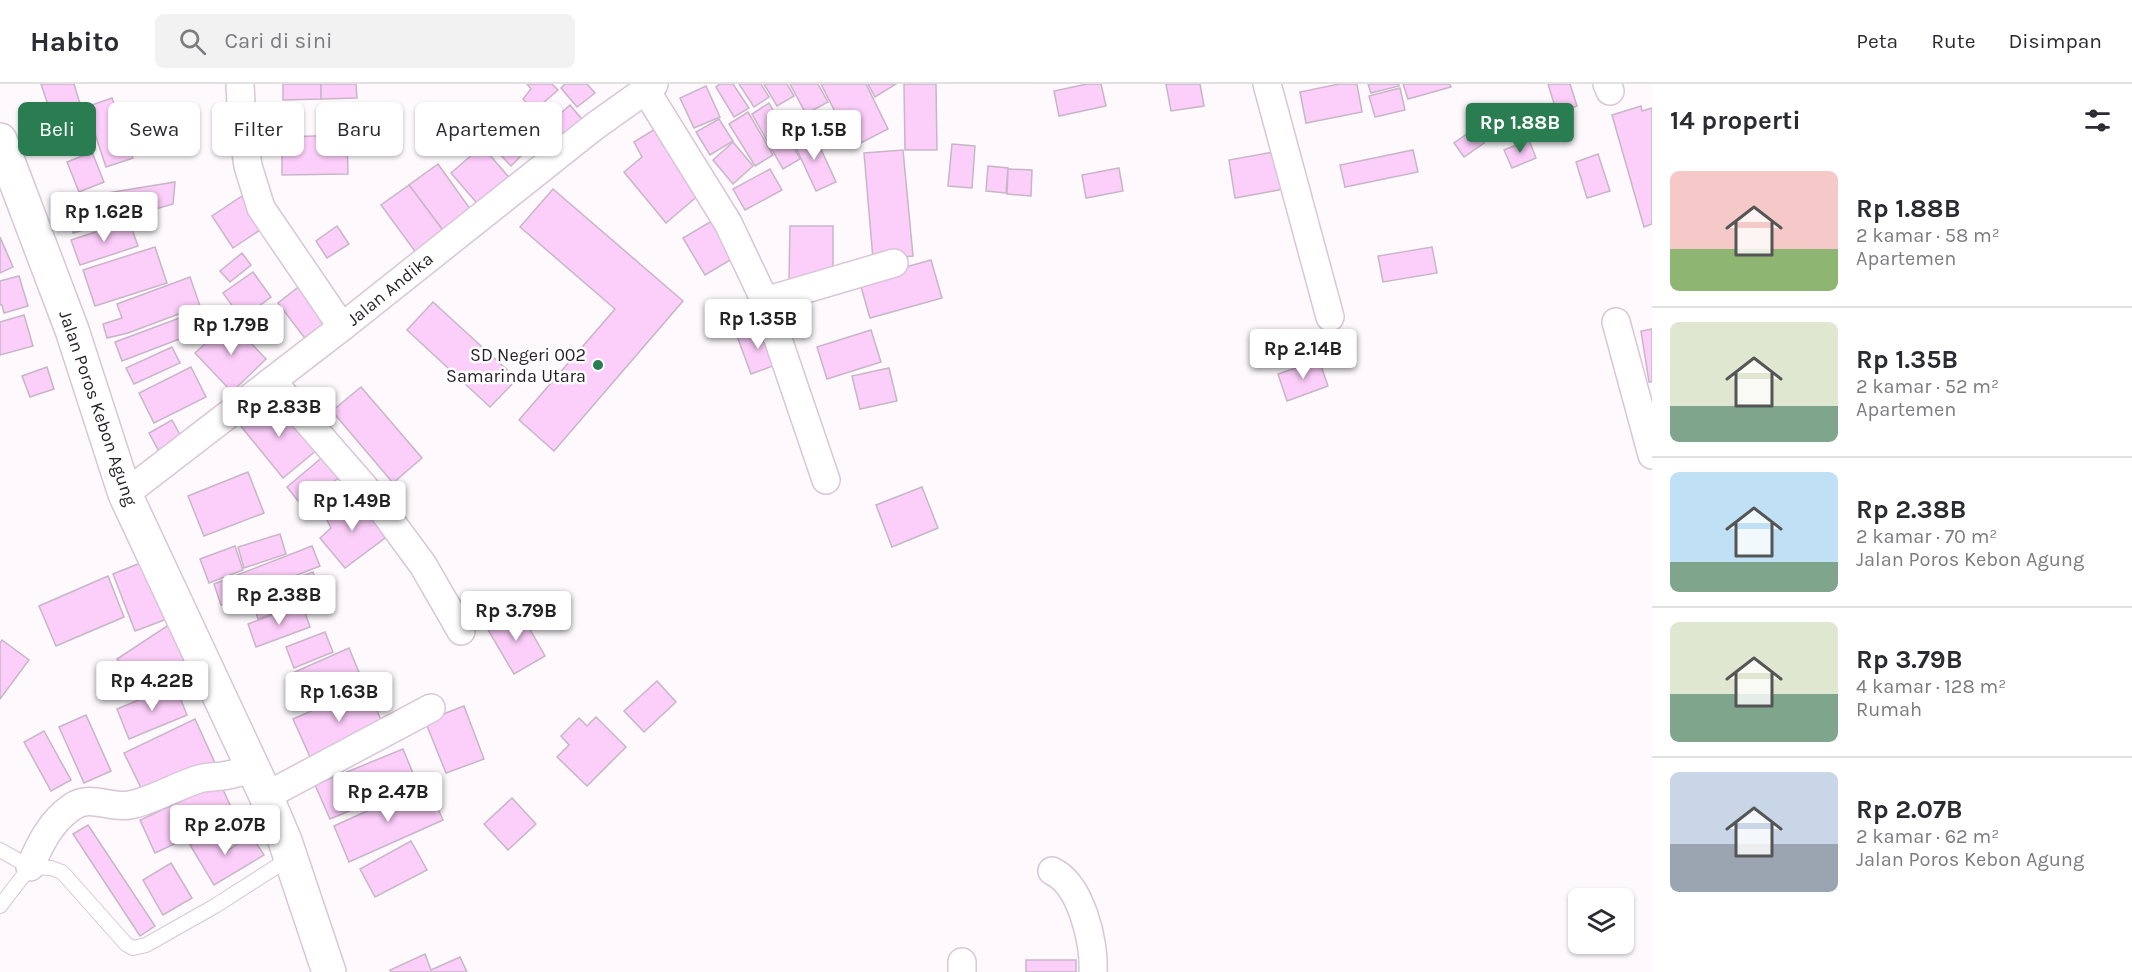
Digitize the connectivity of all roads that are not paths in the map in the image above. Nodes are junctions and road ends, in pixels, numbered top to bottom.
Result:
1 (240, 84) edge
2 (1267, 84) edge
3 (650, 86) edge
4 (0, 140) edge
5 (894, 263) dead end
6 (765, 301) junction
7 (1330, 317) dead end
8 (1616, 322) dead end
9 (342, 327) junction
10 (272, 381) junction
11 (1652, 455) edge
12 (826, 480) dead end
13 (125, 494) junction
14 (461, 631) dead end
15 (431, 708) dead end
16 (260, 782) junction
17 (0, 850) edge
18 (290, 858) junction
19 (30, 867) junction
20 (1052, 871) dead end
21 (0, 906) edge
22 (329, 972) edge
23 (1092, 972) edge

1 - 9 street
2 - 7 street
3 - 6 street
3 - 9 street, Jalan Andika
4 - 13 main road, Jalan Poros Kebon Agung
5 - 6 street
6 - 12 street
8 - 11 street
9 - 10 street, Jalan Andika
10 - 13 street, Jalan Andika
10 - 14 street
13 - 16 main road, Jalan Poros Kebon Agung
15 - 16 street
16 - 18 main road, Jalan Poros Kebon Agung
16 - 19 street
17 - 19 lane
18 - 19 lane
18 - 22 main road, Jalan Poros Kebon Agung
19 - 21 lane
20 - 23 street

